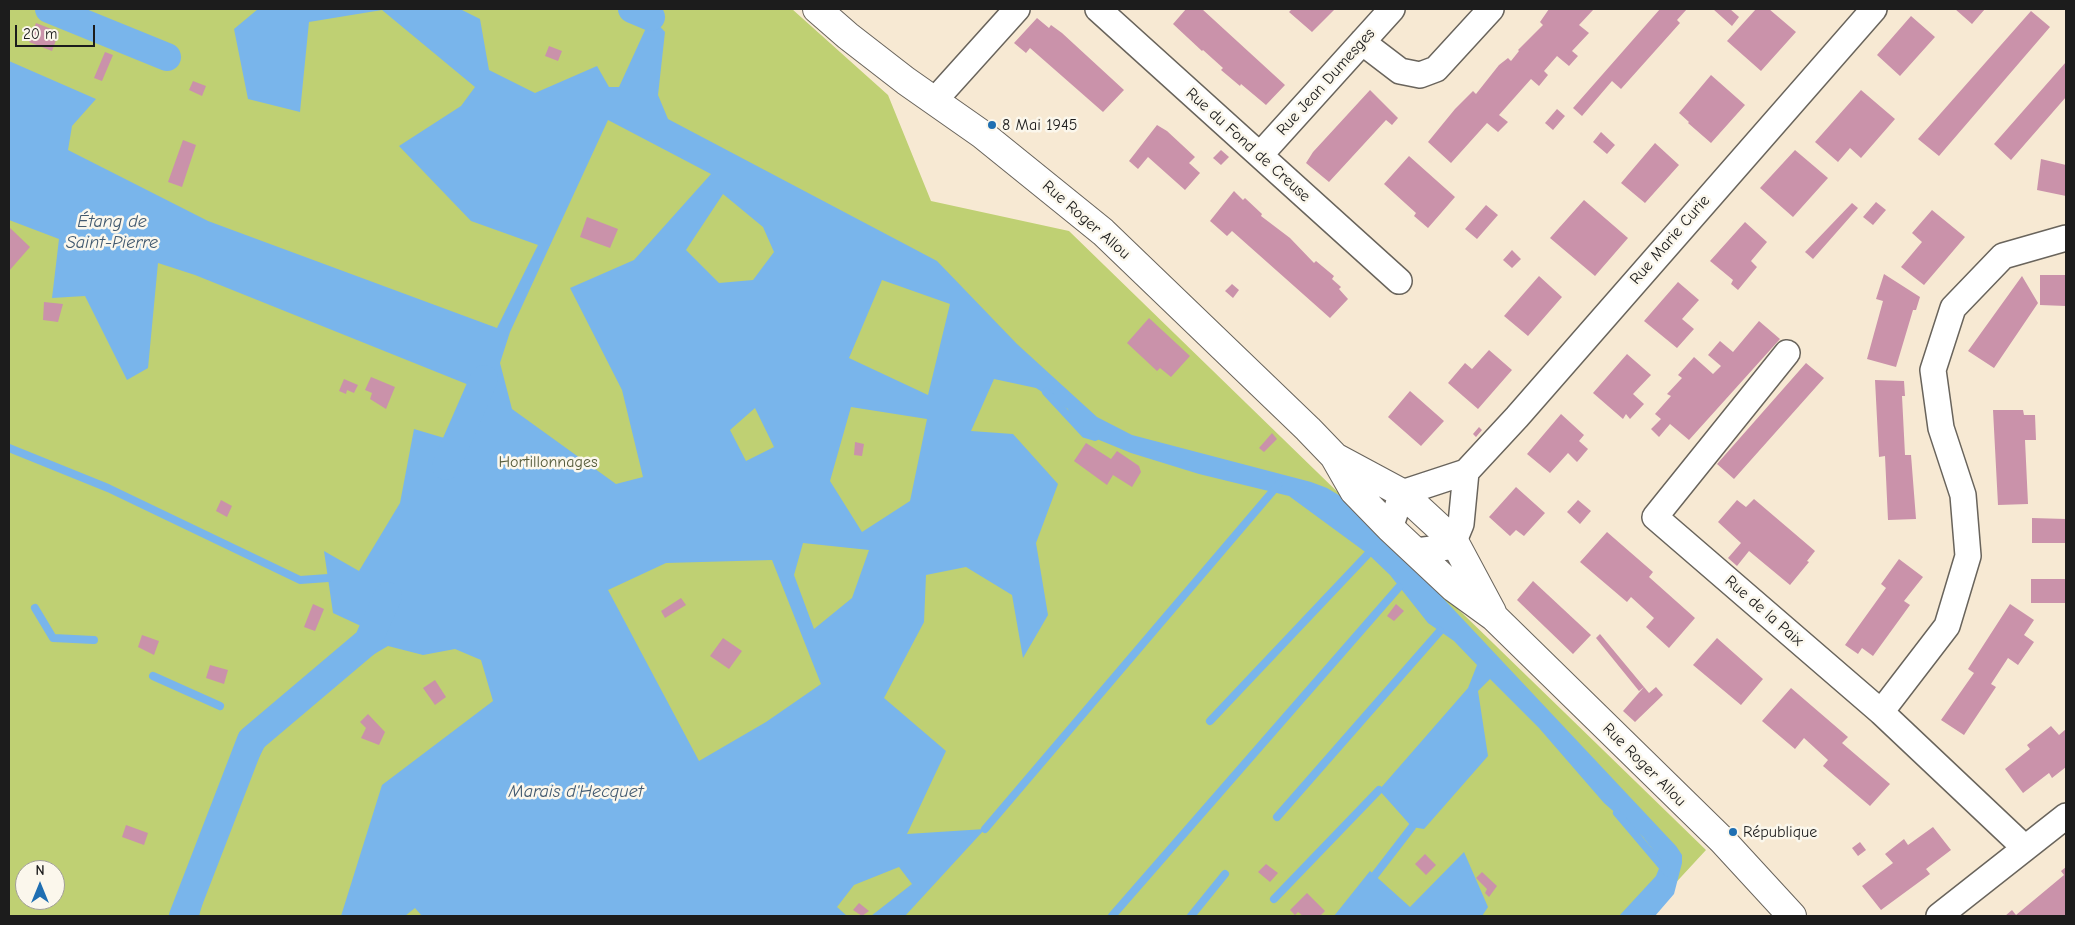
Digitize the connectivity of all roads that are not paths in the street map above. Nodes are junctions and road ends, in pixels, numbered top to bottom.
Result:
1 (817, 9) edge
2 (1017, 9) edge
3 (1098, 9) edge
4 (1392, 9) edge
5 (1491, 9) edge
6 (1874, 9) edge
7 (1362, 42) junction
8 (935, 100) junction
9 (1260, 155) junction
10 (2066, 238) edge
11 (1399, 281) dead end
12 (1787, 353) dead end
13 (1334, 456) junction
14 (1466, 472) junction
15 (1402, 494) junction
16 (1390, 528) junction
17 (1454, 541) junction
18 (1416, 551) junction
19 (1494, 617) junction
20 (1881, 712) junction
21 (2066, 816) edge
22 (2025, 848) junction
23 (1792, 916) edge
24 (1939, 916) edge

1 - 8 street, Rue Roger Allou
2 - 8 street
3 - 9 street, Rue du Fond de Creuse
4 - 7 street, Rue Jean Dumesges
5 - 7 street
6 - 14 street, Rue Marie Curie
7 - 9 street, Rue Jean Dumesges
8 - 13 street, Rue Roger Allou
9 - 11 street, Rue du Fond de Creuse
10 - 20 street
12 - 20 street, Rue de la Paix
13 - 15 street, Rue Roger Allou
13 - 16 street, Rue Roger Allou
14 - 15 street
14 - 17 street
15 - 16 street
15 - 17 street, Rue Roger Allou
16 - 18 street, Rue Roger Allou
17 - 18 street
17 - 19 street, Rue Roger Allou
18 - 19 street, Rue Roger Allou
19 - 23 street, Rue Roger Allou
20 - 22 street, Rue de la Paix
21 - 22 street
22 - 24 street

